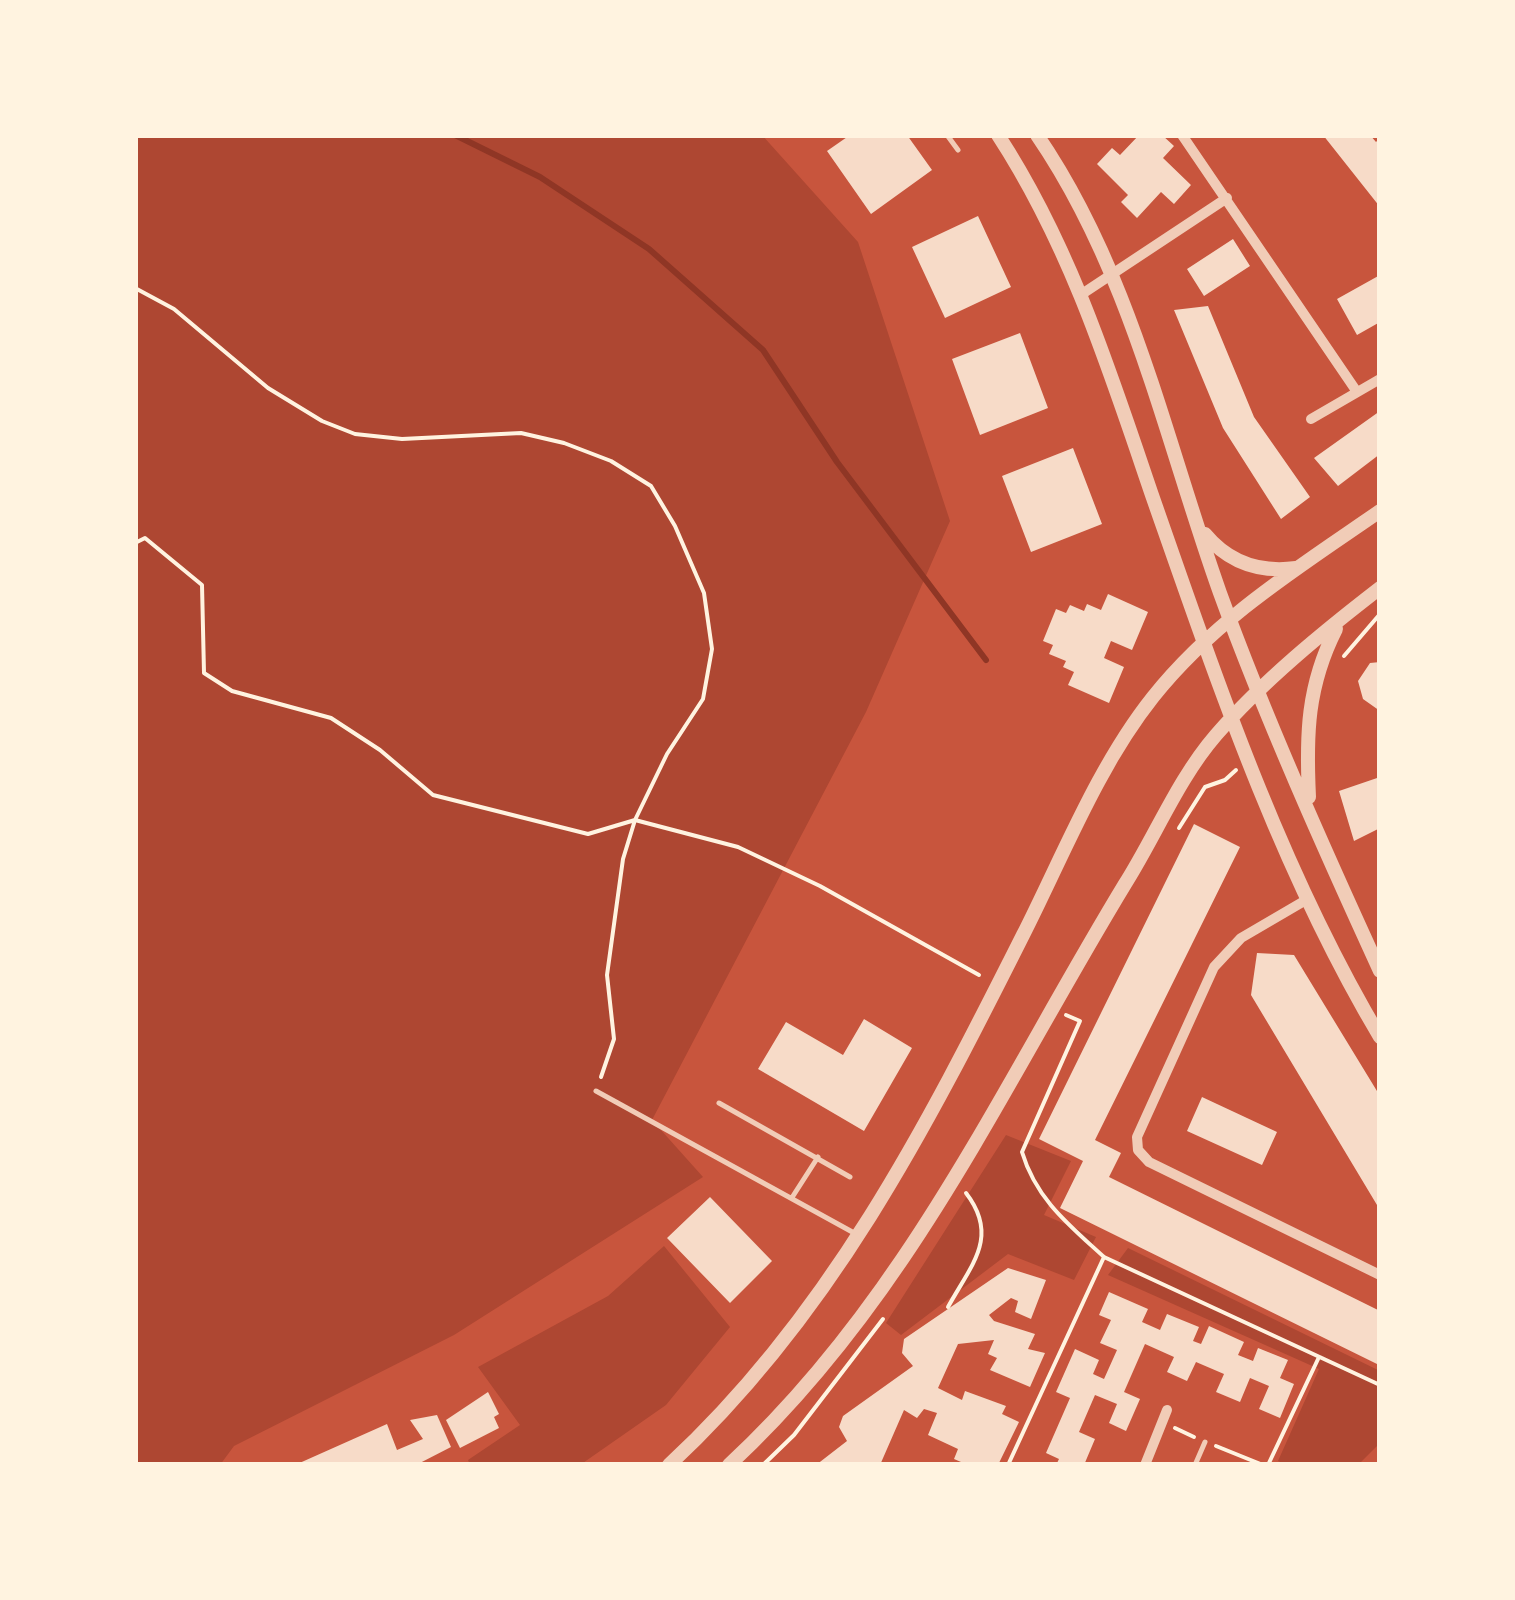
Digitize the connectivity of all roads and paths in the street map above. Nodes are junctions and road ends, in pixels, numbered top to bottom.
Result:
1 (947, 135) edge
2 (998, 135) edge
3 (1037, 135) edge
4 (1182, 135) edge
5 (958, 150) dead end
6 (1227, 198) junction
7 (1112, 276) junction
8 (135, 288) edge
9 (1082, 294) junction
10 (1380, 379) edge
11 (1357, 392) junction
12 (1311, 419) dead end
13 (1380, 511) edge
14 (1199, 527) junction
15 (135, 543) edge
16 (1297, 568) junction
17 (1380, 588) edge
18 (1380, 614) edge
19 (1230, 618) junction
20 (1340, 622) junction
21 (1204, 642) junction
22 (1337, 669) dead end
23 (1260, 690) junction
24 (1232, 718) junction
25 (1248, 757) junction
26 (1310, 808) junction
27 (635, 820) junction
28 (1176, 833) dead end
29 (1306, 900) junction
30 (1380, 972) edge
31 (979, 976) dead end
32 (1074, 1000) dead end
33 (1066, 1015) junction
34 (1058, 1031) dead end
35 (1380, 1037) edge
36 (596, 1091) joint
37 (719, 1103) dead end
38 (818, 1157) junction
39 (850, 1177) dead end
40 (793, 1196) junction
41 (956, 1208) dead end
42 (860, 1237) junction
43 (1104, 1257) junction
44 (1380, 1276) edge
45 (948, 1307) dead end
46 (891, 1308) dead end
47 (1319, 1357) junction
48 (1380, 1385) edge
49 (1167, 1410) dead end
50 (1205, 1442) dead end
51 (670, 1465) edge
52 (729, 1465) edge
53 (763, 1465) edge
54 (1008, 1465) edge
55 (1145, 1465) edge
56 (1196, 1465) edge
57 (1268, 1465) edge

1 - 5 lane
2 - 9 street
3 - 7 street
4 - 6 street
6 - 7 street
6 - 11 street
7 - 9 street
7 - 14 street
8 - 27 path
9 - 21 street
10 - 11 street
11 - 12 street
13 - 16 street
14 - 16 street
14 - 19 street
15 - 27 path
16 - 19 street
17 - 20 street
18 - 22 path
19 - 21 street
19 - 23 street
20 - 23 street
20 - 26 street
21 - 24 street
21 - 42 street
23 - 24 street
23 - 26 street
24 - 25 street
24 - 52 street
25 - 28 path
25 - 29 street
26 - 30 street
27 - 31 path
27 - 36 path
29 - 35 street
29 - 44 street
32 - 33 path
33 - 34 path
33 - 43 path
36 - 40 lane
37 - 38 lane
38 - 39 lane
38 - 40 lane
40 - 42 lane
41 - 45 path
42 - 51 street
43 - 47 path
43 - 54 path
46 - 53 path
47 - 48 path
47 - 57 path
49 - 55 street
50 - 56 lane

